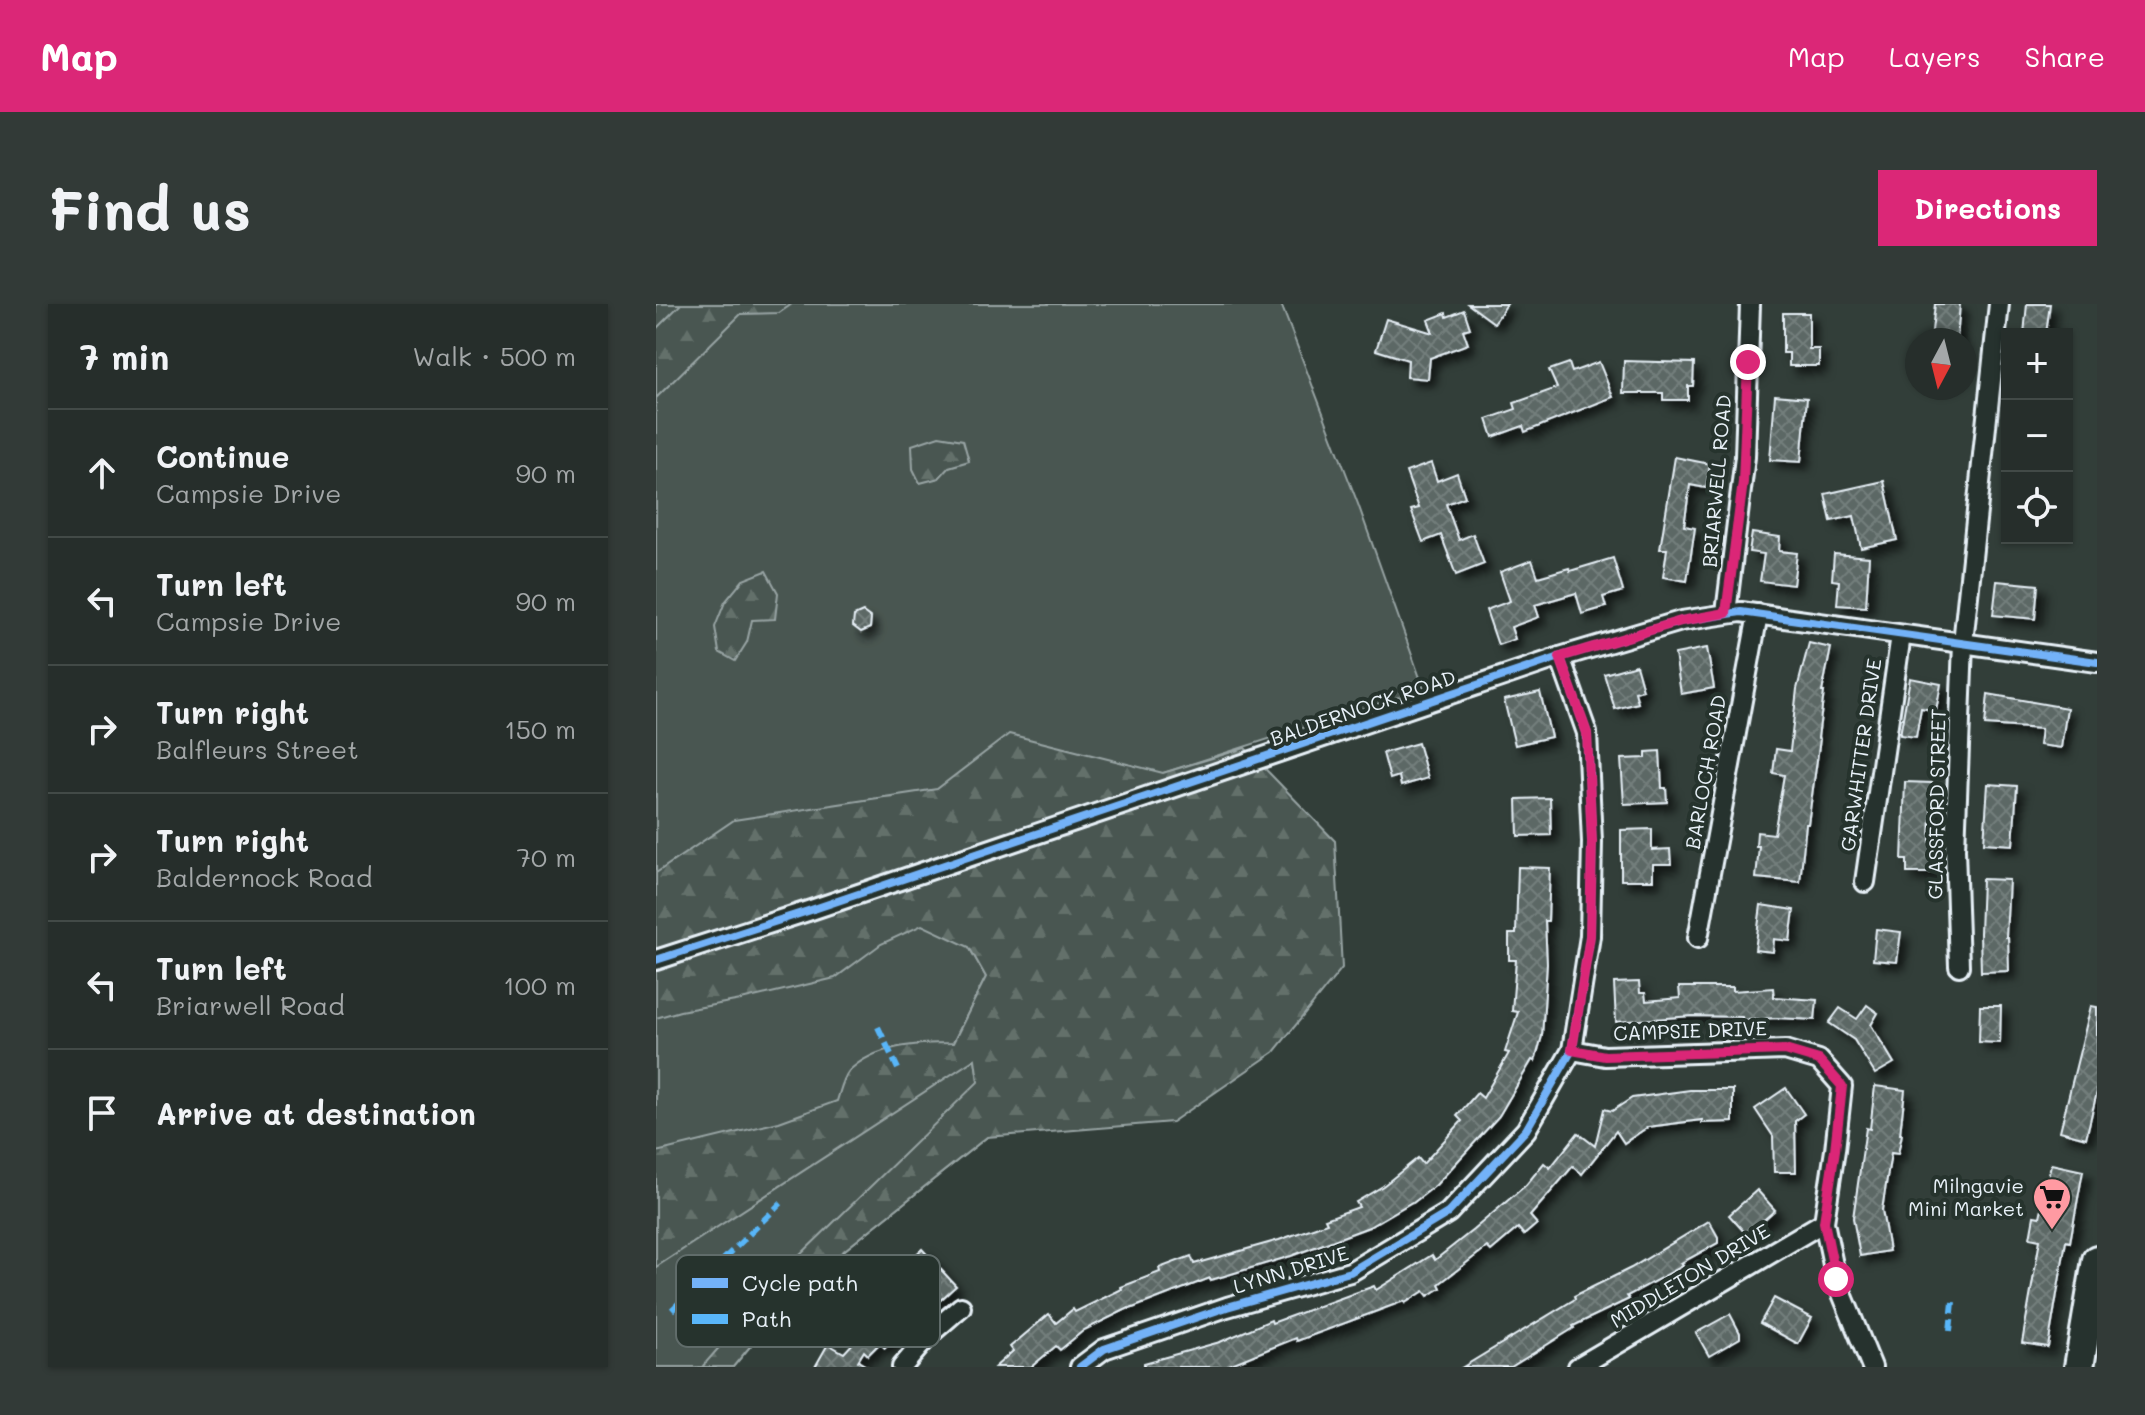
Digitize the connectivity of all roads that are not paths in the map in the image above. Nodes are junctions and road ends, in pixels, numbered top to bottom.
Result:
1 (1750, 304) edge
2 (1999, 304) edge
3 (1726, 613) junction
4 (1758, 614) junction
5 (1901, 635) junction
6 (1963, 643) junction
7 (1560, 657) junction
8 (2097, 662) edge
9 (1865, 882) dead end
10 (1698, 938) dead end
11 (656, 960) edge
12 (1959, 966) dead end
13 (1572, 1050) junction
14 (1824, 1222) junction
15 (2097, 1260) edge
16 (961, 1307) dead end
17 (940, 1325) edge
18 (919, 1347) edge
19 (1600, 1362) edge
20 (902, 1367) edge
21 (1080, 1367) edge
22 (1578, 1367) edge
23 (1872, 1367) edge
24 (2079, 1367) edge

1 - 3 street, BRIARWELL ROAD
2 - 6 street, GLASSFORD STREET
3 - 4 street, BALDERNOCK ROAD
3 - 7 street, BALDERNOCK ROAD
4 - 5 street, BALDERNOCK ROAD
4 - 10 street, BARLOCH ROAD
5 - 6 street, BALDERNOCK ROAD
5 - 9 street, GARWHITTER DRIVE
6 - 8 street, BALDERNOCK ROAD
6 - 12 street, GLASSFORD STREET
7 - 11 street, BALDERNOCK ROAD
7 - 13 street
13 - 14 street, CAMPSIE DRIVE
13 - 21 street, LYNN DRIVE
14 - 19 street, MIDDLETON DRIVE
14 - 23 street, CAMPSIE DRIVE
15 - 24 main road
16 - 17 street
18 - 20 street
19 - 22 street, MIDDLETON DRIVE

